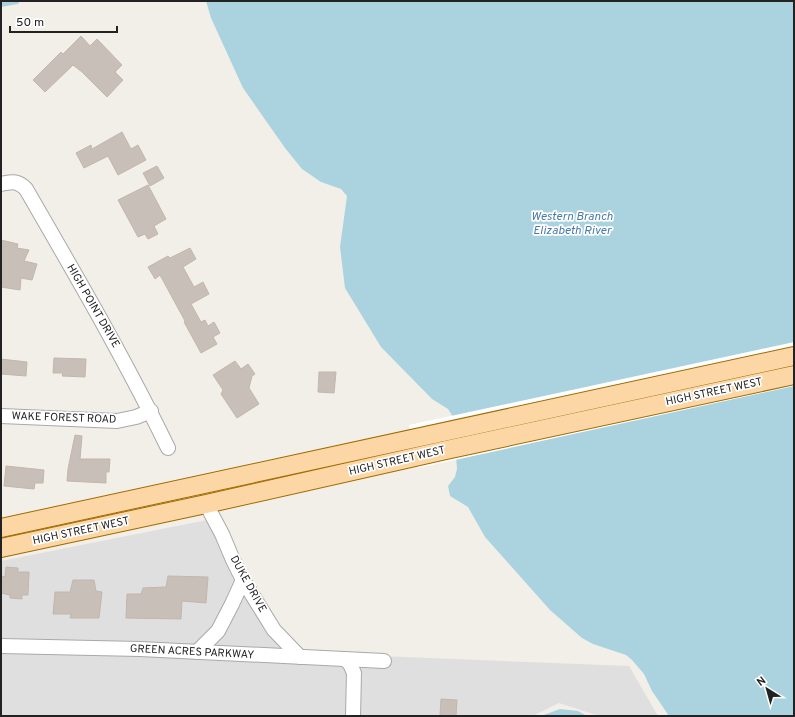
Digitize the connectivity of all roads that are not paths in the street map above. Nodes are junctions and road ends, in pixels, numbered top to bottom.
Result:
1 (1, 184) edge
2 (794, 356) edge
3 (794, 375) edge
4 (150, 411) junction
5 (1, 416) edge
6 (168, 448) dead end
7 (206, 504) junction
8 (1, 528) edge
9 (1, 548) edge
10 (244, 580) junction
11 (1, 646) edge
12 (197, 652) junction
13 (300, 657) junction
14 (345, 659) junction
15 (384, 661) dead end
16 (353, 716) edge

1 - 4 street, HIGH POINT DRIVE
2 - 8 main road, HIGH STREET WEST
3 - 7 main road, HIGH STREET WEST
4 - 5 street, WAKE FOREST ROAD
4 - 6 street, HIGH POINT DRIVE
7 - 9 main road, HIGH STREET WEST
7 - 10 street, DUKE DRIVE
10 - 12 street
10 - 13 street, DUKE DRIVE
11 - 12 street, GREEN ACRES PARKWAY
12 - 13 street, GREEN ACRES PARKWAY
13 - 14 street, GREEN ACRES PARKWAY
14 - 15 street, GREEN ACRES PARKWAY
14 - 16 street

